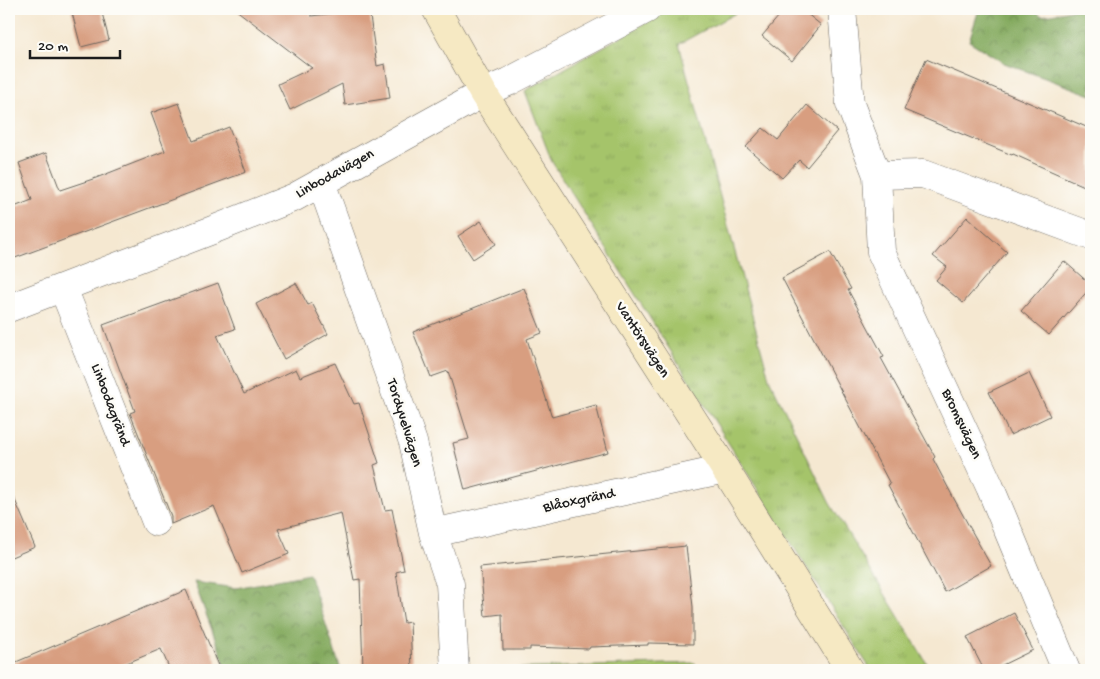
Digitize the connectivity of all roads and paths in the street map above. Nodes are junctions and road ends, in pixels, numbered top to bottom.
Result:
1 (436, 9) edge
2 (647, 9) edge
3 (842, 9) edge
4 (483, 93) junction
5 (876, 175) junction
6 (321, 182) junction
7 (1091, 236) edge
8 (64, 288) junction
9 (9, 308) edge
10 (726, 469) junction
11 (156, 522) dead end
12 (433, 533) junction
13 (455, 670) edge
14 (850, 670) edge
15 (1066, 670) edge

1 - 4 street, Vantörsvägen
2 - 4 street, Linbodavägen
3 - 5 street, Bromsvägen
4 - 6 street, Linbodavägen
4 - 10 street, Vantörsvägen
5 - 7 street
5 - 15 street, Bromsvägen
6 - 8 street, Linbodavägen
6 - 12 street, Tordyvelvägen
8 - 9 street, Linbodavägen
8 - 11 street, Linbodagränd
10 - 12 street, Blåoxgränd
10 - 14 street, Vantörsvägen
12 - 13 street, Tordyvelvägen

